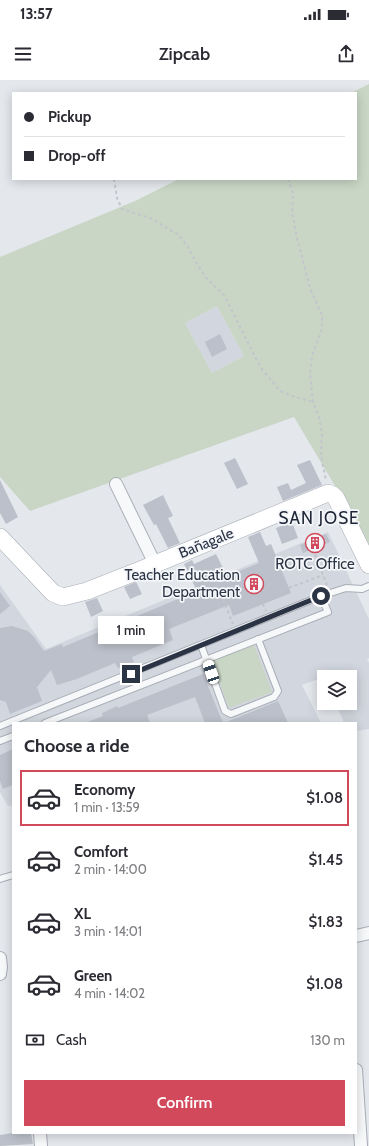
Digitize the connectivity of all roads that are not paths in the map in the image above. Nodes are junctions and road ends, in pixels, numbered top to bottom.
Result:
1 (116, 484) dead end
2 (0, 537) edge
3 (155, 564) junction
4 (369, 565) edge
5 (369, 586) edge
6 (321, 596) junction
7 (258, 639) junction
8 (202, 645) junction
9 (206, 659) junction
10 (74, 697) junction
11 (80, 709) junction
12 (48, 722) edge
13 (0, 726) edge
14 (12, 736) edge
15 (0, 741) edge
16 (12, 875) edge
17 (0, 879) edge
18 (369, 933) edge
19 (357, 936) edge
20 (0, 958) edge
21 (0, 974) edge
22 (357, 1085) edge
23 (40, 1134) edge
24 (41, 1146) edge
25 (361, 1146) edge

1 - 3 street
2 - 3 street, Bañagale
3 - 4 street, Bañagale
5 - 6 lane
6 - 7 lane
6 - 8 lane
7 - 9 lane
7 - 9 lane
8 - 9 lane
8 - 10 lane
9 - 11 lane
10 - 11 lane
10 - 13 lane
11 - 12 lane
14 - 15 lane
16 - 17 lane
18 - 19 street
20 - 21 street
22 - 25 street
23 - 24 street

